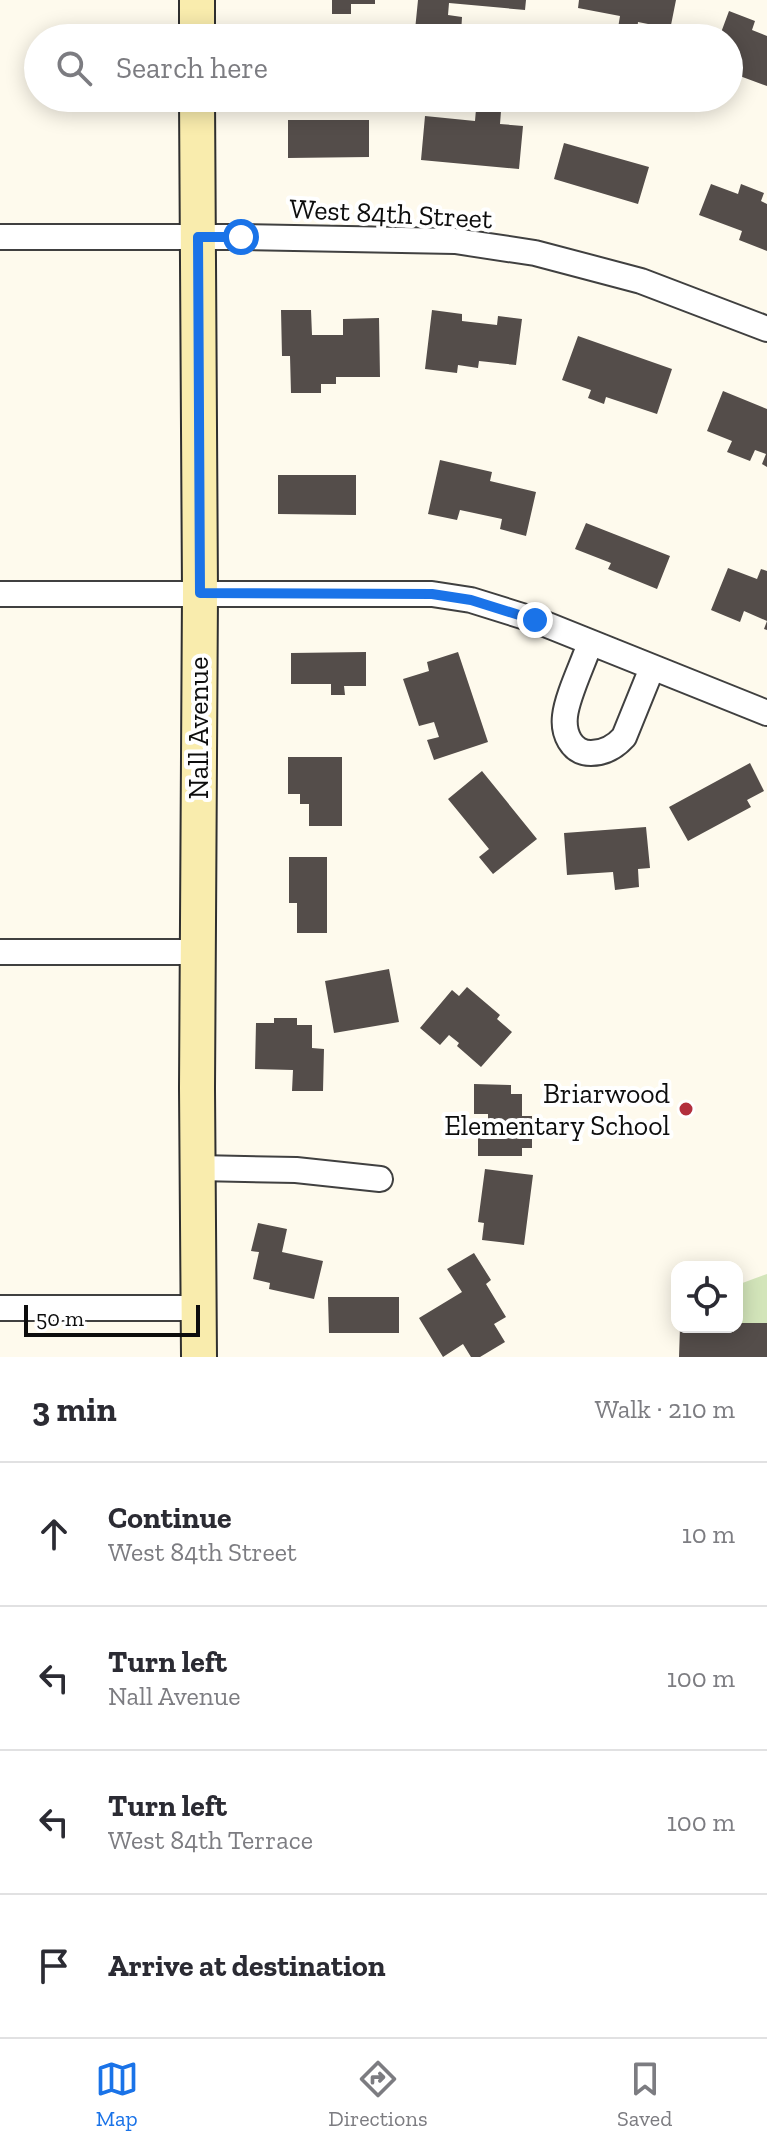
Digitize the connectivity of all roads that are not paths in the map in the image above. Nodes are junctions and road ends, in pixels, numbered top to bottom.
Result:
1 (197, 0) edge
2 (197, 24) edge
3 (197, 112) edge
4 (0, 237) edge
5 (198, 237) junction
6 (767, 329) edge
7 (200, 593) junction
8 (0, 594) edge
9 (590, 643) junction
10 (652, 668) junction
11 (767, 713) edge
12 (0, 952) edge
13 (199, 952) junction
14 (198, 1168) junction
15 (380, 1179) dead end
16 (0, 1308) edge
17 (199, 1308) junction
18 (199, 1357) edge

1 - 2 main road
3 - 5 main road, Nall Avenue
4 - 5 street, West 84th Street
5 - 6 street, West 84th Street
5 - 7 main road, Nall Avenue
7 - 8 street
7 - 9 street
7 - 13 main road, Nall Avenue
9 - 10 street
9 - 10 street
10 - 11 street
12 - 13 street
13 - 14 main road, Nall Avenue
14 - 15 street
14 - 17 main road, Nall Avenue
16 - 17 street
17 - 18 main road, Nall Avenue

